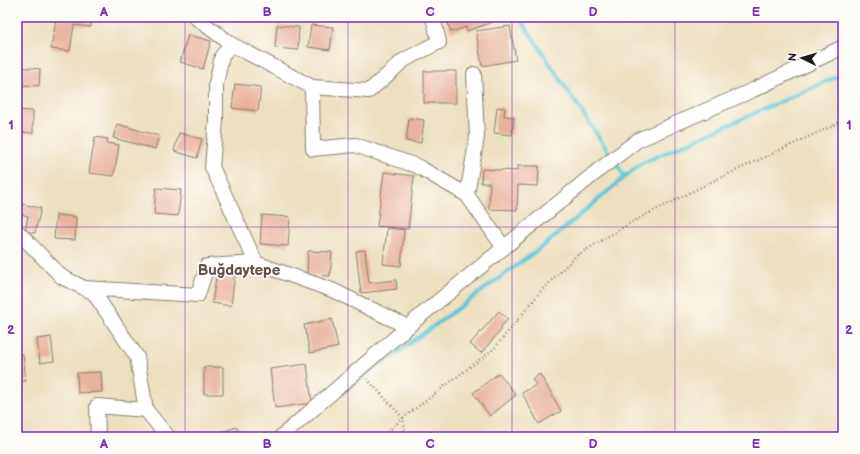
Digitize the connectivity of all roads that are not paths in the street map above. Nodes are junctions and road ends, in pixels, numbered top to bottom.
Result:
1 (195, 17) edge
2 (432, 17) edge
3 (232, 44) junction
4 (843, 48) edge
5 (474, 74) dead end
6 (312, 87) junction
7 (467, 195) junction
8 (17, 231) edge
9 (504, 248) junction
10 (256, 263) junction
11 (85, 288) junction
12 (408, 327) junction
13 (146, 410) junction
14 (98, 437) edge
15 (168, 437) edge
16 (281, 437) edge

1 - 3 street
2 - 6 street
3 - 6 street
3 - 10 street
4 - 9 street
5 - 7 street
6 - 7 street
7 - 9 street
8 - 11 street
9 - 12 street
10 - 11 street
10 - 12 street
11 - 13 street
12 - 16 street
13 - 14 street
13 - 15 street

